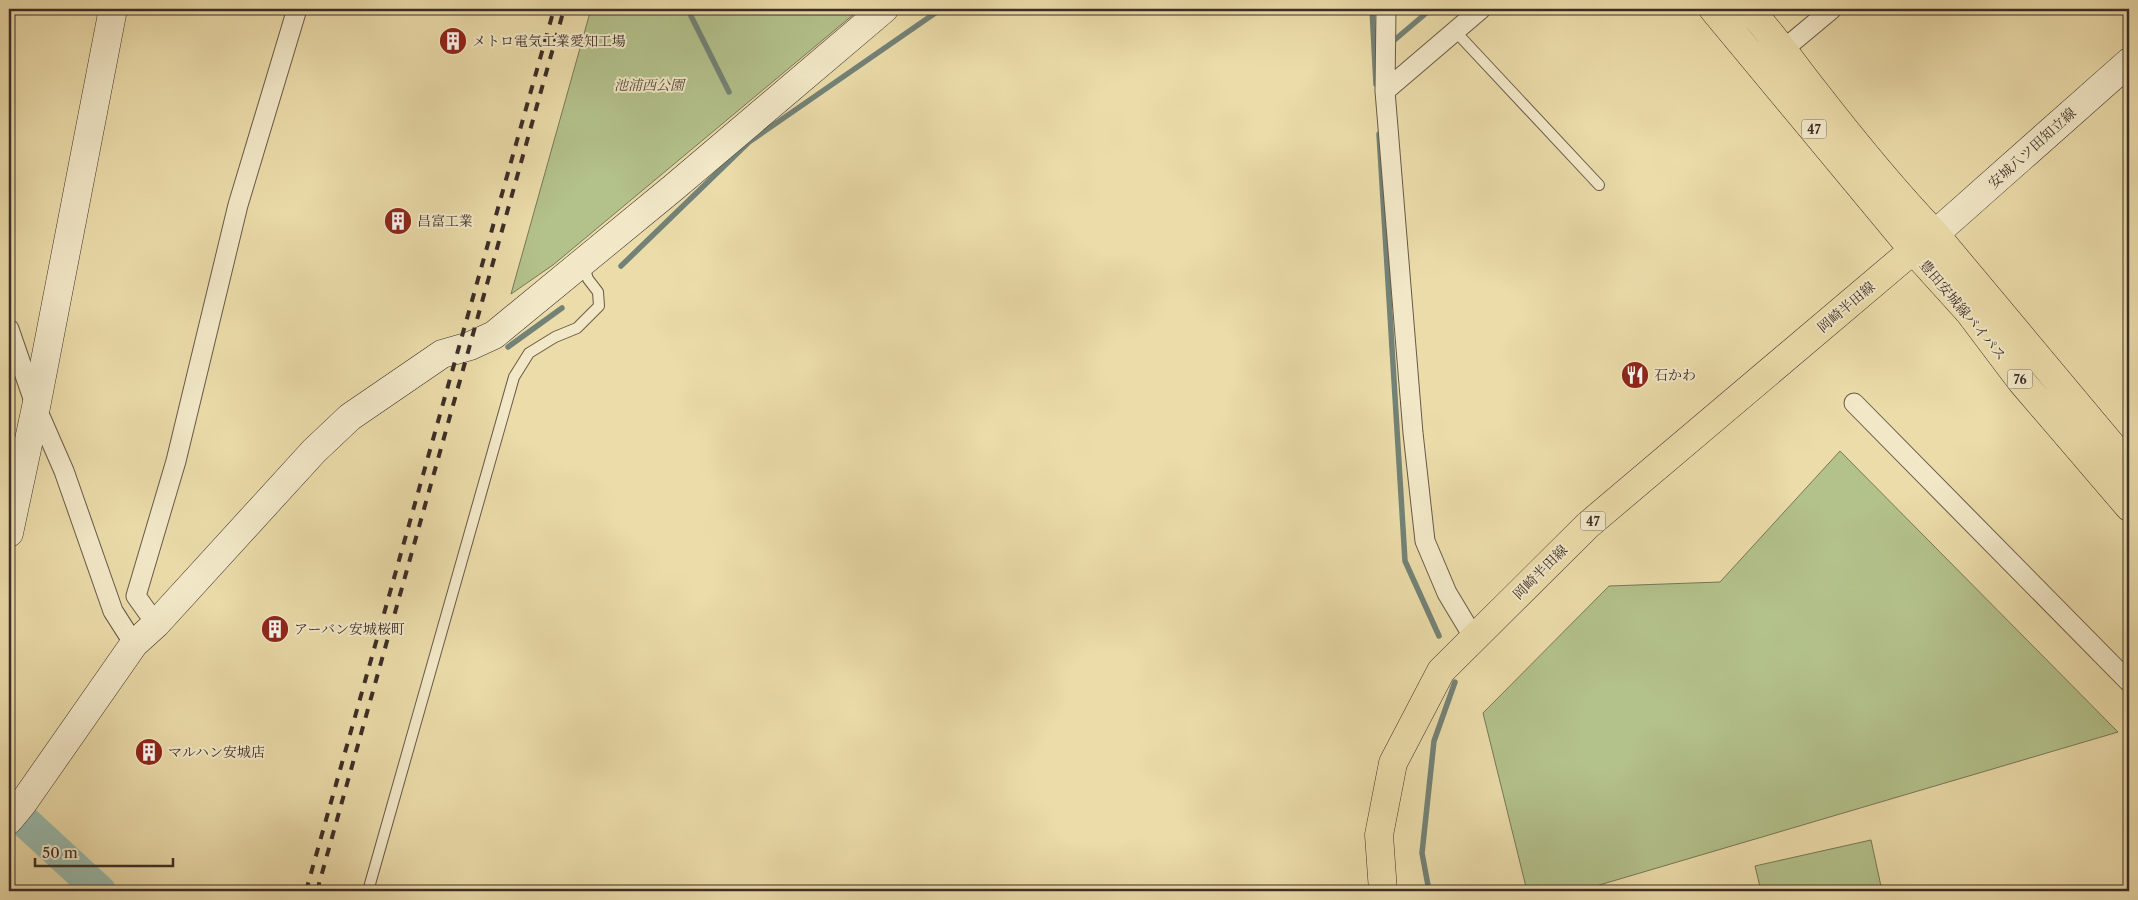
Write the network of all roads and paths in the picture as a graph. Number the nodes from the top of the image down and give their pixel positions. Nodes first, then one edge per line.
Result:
1 (113, 9) edge
2 (297, 9) edge
3 (884, 9) edge
4 (1386, 9) edge
5 (1481, 9) edge
6 (1713, 9) edge
7 (1749, 9) edge
8 (1832, 9) edge
9 (1455, 30) junction
10 (1784, 49) junction
11 (2129, 62) edge
12 (1385, 91) junction
13 (1599, 185) dead end
14 (1935, 234) junction
15 (1913, 250) junction
16 (582, 263) junction
17 (9, 328) edge
18 (1854, 404) dead end
19 (36, 407) junction
20 (2129, 466) edge
21 (2129, 507) edge
22 (9, 532) edge
23 (156, 624) junction
24 (1474, 638) junction
25 (134, 644) junction
26 (2129, 682) edge
27 (16, 812) edge
28 (368, 891) edge
29 (1383, 891) edge

1 - 19 street
2 - 23 street
3 - 16 street
4 - 12 street
5 - 9 street
6 - 15 main road, 47
7 - 10 main road, 47
8 - 10 street
9 - 12 street
9 - 13 lane
10 - 14 main road, 47
11 - 14 street, 安城八ツ田知立線
12 - 24 street
14 - 15 main road, 岡崎半田線 / 47
14 - 20 main road, 豊田安城線バイパス / 76
15 - 21 main road, 豊田安城線バイパス / 76
15 - 24 main road, 岡崎半田線 / 47
16 - 23 street
16 - 28 lane
17 - 19 street
18 - 26 street
19 - 22 street
19 - 25 street
23 - 25 street
24 - 29 main road, 岡崎半田線 / 47
25 - 27 street

